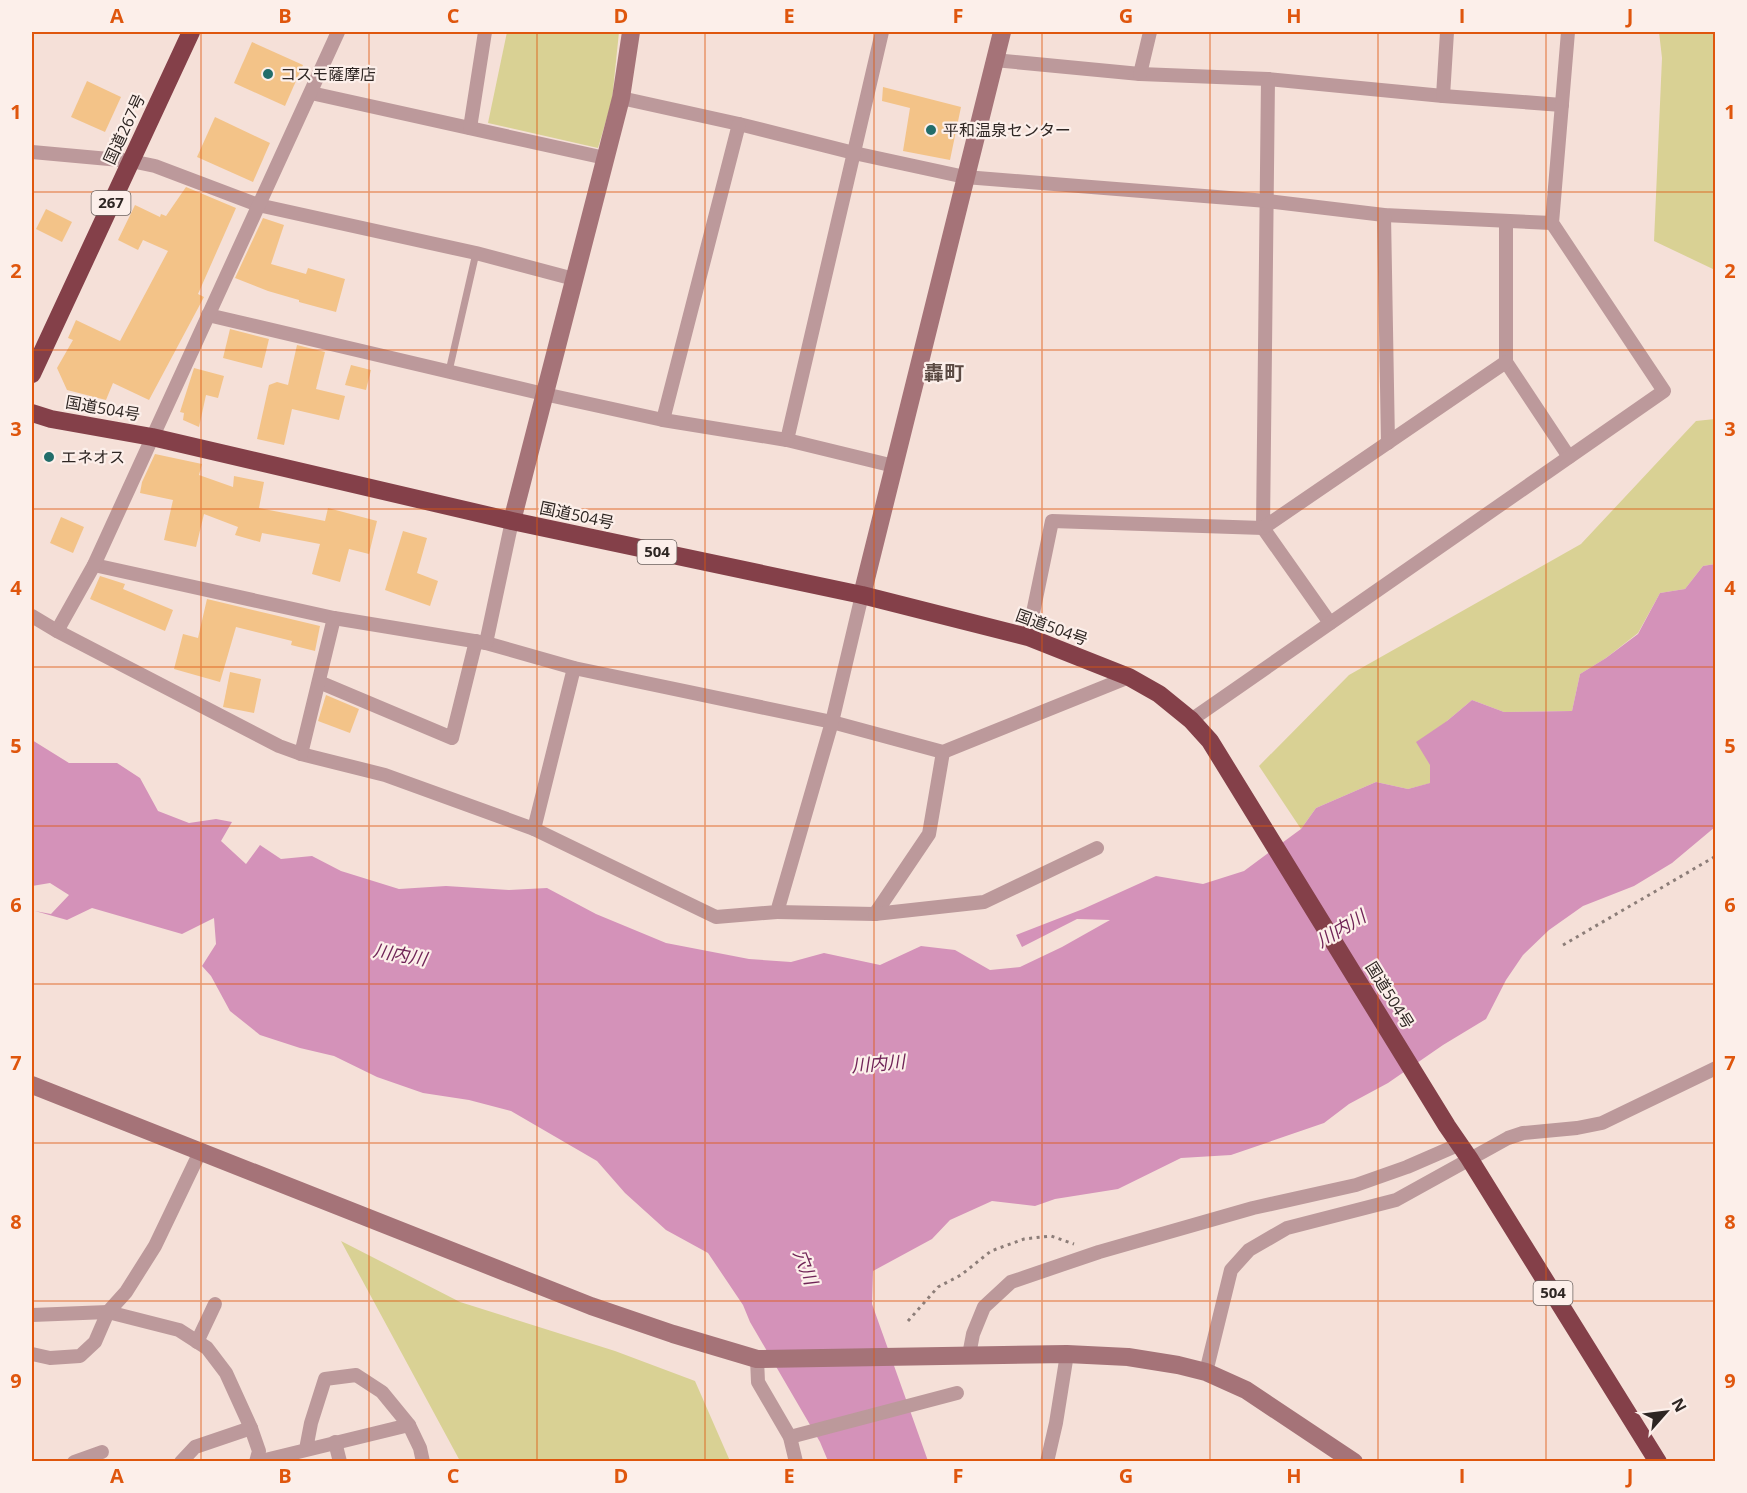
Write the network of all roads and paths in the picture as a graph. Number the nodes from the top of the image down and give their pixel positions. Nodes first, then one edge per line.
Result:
1 (191, 32) edge
2 (338, 32) edge
3 (485, 32) edge
4 (631, 32) edge
5 (882, 32) edge
6 (1002, 32) edge
7 (1150, 32) edge
8 (1447, 32) edge
9 (1568, 32) edge
10 (994, 60) junction
11 (1140, 74) junction
12 (1268, 79) junction
13 (311, 93) junction
14 (1443, 96) junction
15 (621, 98) junction
16 (1562, 105) junction
17 (739, 124) junction
18 (470, 128) junction
19 (32, 152) edge
20 (854, 153) junction
21 (605, 158) junction
22 (131, 161) junction
23 (965, 177) junction
24 (1267, 201) junction
25 (258, 205) junction
26 (1384, 215) junction
27 (1506, 223) junction
28 (1552, 223) junction
29 (476, 253) junction
30 (574, 279) junction
31 (208, 315) junction
32 (1506, 363) junction
33 (449, 370) junction
34 (32, 374) edge
35 (544, 394) junction
36 (32, 413) edge
37 (663, 420) junction
38 (152, 437) junction
39 (787, 440) junction
40 (1388, 443) junction
41 (1569, 457) junction
42 (894, 466) junction
43 (512, 521) junction
44 (1263, 528) junction
45 (94, 565) junction
46 (862, 595) junction
47 (32, 616) edge
48 (334, 618) junction
49 (1330, 623) junction
50 (57, 631) junction
51 (1028, 637) junction
52 (481, 642) junction
53 (574, 668) junction
54 (1129, 677) junction
55 (319, 682) junction
56 (1191, 720) junction
57 (832, 722) junction
58 (943, 752) junction
59 (301, 754) junction
60 (534, 829) junction
61 (1097, 848) dead end
62 (1716, 856) edge
63 (777, 912) junction
64 (874, 914) junction
65 (1563, 945) dead end
66 (1716, 1068) edge
67 (32, 1085) edge
68 (1464, 1151) junction
69 (200, 1152) junction
70 (1099, 1252) junction
71 (215, 1304) dead end
72 (108, 1312) junction
73 (32, 1315) edge
74 (908, 1321) dead end
75 (197, 1342) junction
76 (32, 1354) edge
77 (1067, 1354) junction
78 (969, 1355) junction
79 (757, 1359) junction
80 (1206, 1372) junction
81 (957, 1394) dead end
82 (409, 1425) junction
83 (251, 1428) junction
84 (796, 1435) junction
85 (335, 1442) junction
86 (306, 1449) junction
87 (102, 1452) dead end
88 (83, 1460) edge
89 (181, 1461) edge
90 (256, 1461) edge
91 (340, 1461) edge
92 (423, 1461) edge
93 (796, 1461) edge
94 (1047, 1461) edge
95 (1354, 1461) edge
96 (1658, 1461) edge

1 - 22 highway, 国道267号 / 267
2 - 13 street
3 - 18 street
4 - 15 street
5 - 20 street
6 - 10 street
7 - 11 street
8 - 14 street
9 - 16 street
10 - 11 street
10 - 23 street
11 - 12 street
12 - 14 street
12 - 24 street
13 - 18 street
13 - 25 street
14 - 16 street
15 - 17 street
15 - 21 street
16 - 28 street
17 - 20 street
17 - 37 street
18 - 21 street
19 - 22 street
20 - 23 street
20 - 39 street
21 - 30 street
22 - 25 street
22 - 34 highway, 国道267号 / 267
23 - 24 street
23 - 42 street
24 - 26 street
24 - 44 street
25 - 29 street
25 - 31 street
26 - 27 street
26 - 40 street
27 - 28 street
27 - 32 street
28 - 41 street
29 - 30 street
29 - 33 lane
30 - 35 street
31 - 33 street
31 - 38 street
32 - 40 street
32 - 41 street
33 - 35 street
35 - 37 street
35 - 43 street
36 - 38 highway, 国道504号 / 504
37 - 39 street
38 - 43 highway, 国道504号 / 504
38 - 45 street
39 - 42 street
40 - 44 street
41 - 49 street
42 - 46 street
43 - 46 highway, 国道504号 / 504
43 - 52 street
44 - 49 street
44 - 51 street
45 - 48 street
45 - 50 street
46 - 51 highway, 国道504号 / 504
46 - 57 street
47 - 50 street
48 - 52 street
48 - 55 street
49 - 56 street
50 - 59 street
51 - 54 highway, 国道504号 / 504
52 - 53 street
52 - 55 street
53 - 57 street
53 - 60 street
54 - 56 highway, 国道504号 / 504
54 - 58 street
55 - 59 street
56 - 68 highway, 国道504号 / 504
57 - 58 street
57 - 63 street
58 - 64 street
59 - 60 street
60 - 63 street
61 - 64 street
62 - 65 path
63 - 64 street
66 - 68 street
67 - 69 street
68 - 70 street
68 - 80 street
68 - 96 highway, 国道504号 / 504
69 - 72 street
69 - 79 street
70 - 74 path
70 - 78 street
71 - 75 street
72 - 73 street
72 - 75 street
72 - 76 street
75 - 83 street
77 - 78 street
77 - 80 street
77 - 94 street
78 - 79 street
79 - 84 street
80 - 95 street
81 - 84 street
82 - 85 street
82 - 86 street
82 - 92 street
83 - 89 street
83 - 90 street
84 - 93 street
85 - 86 street
85 - 91 street
86 - 90 street
87 - 88 street

